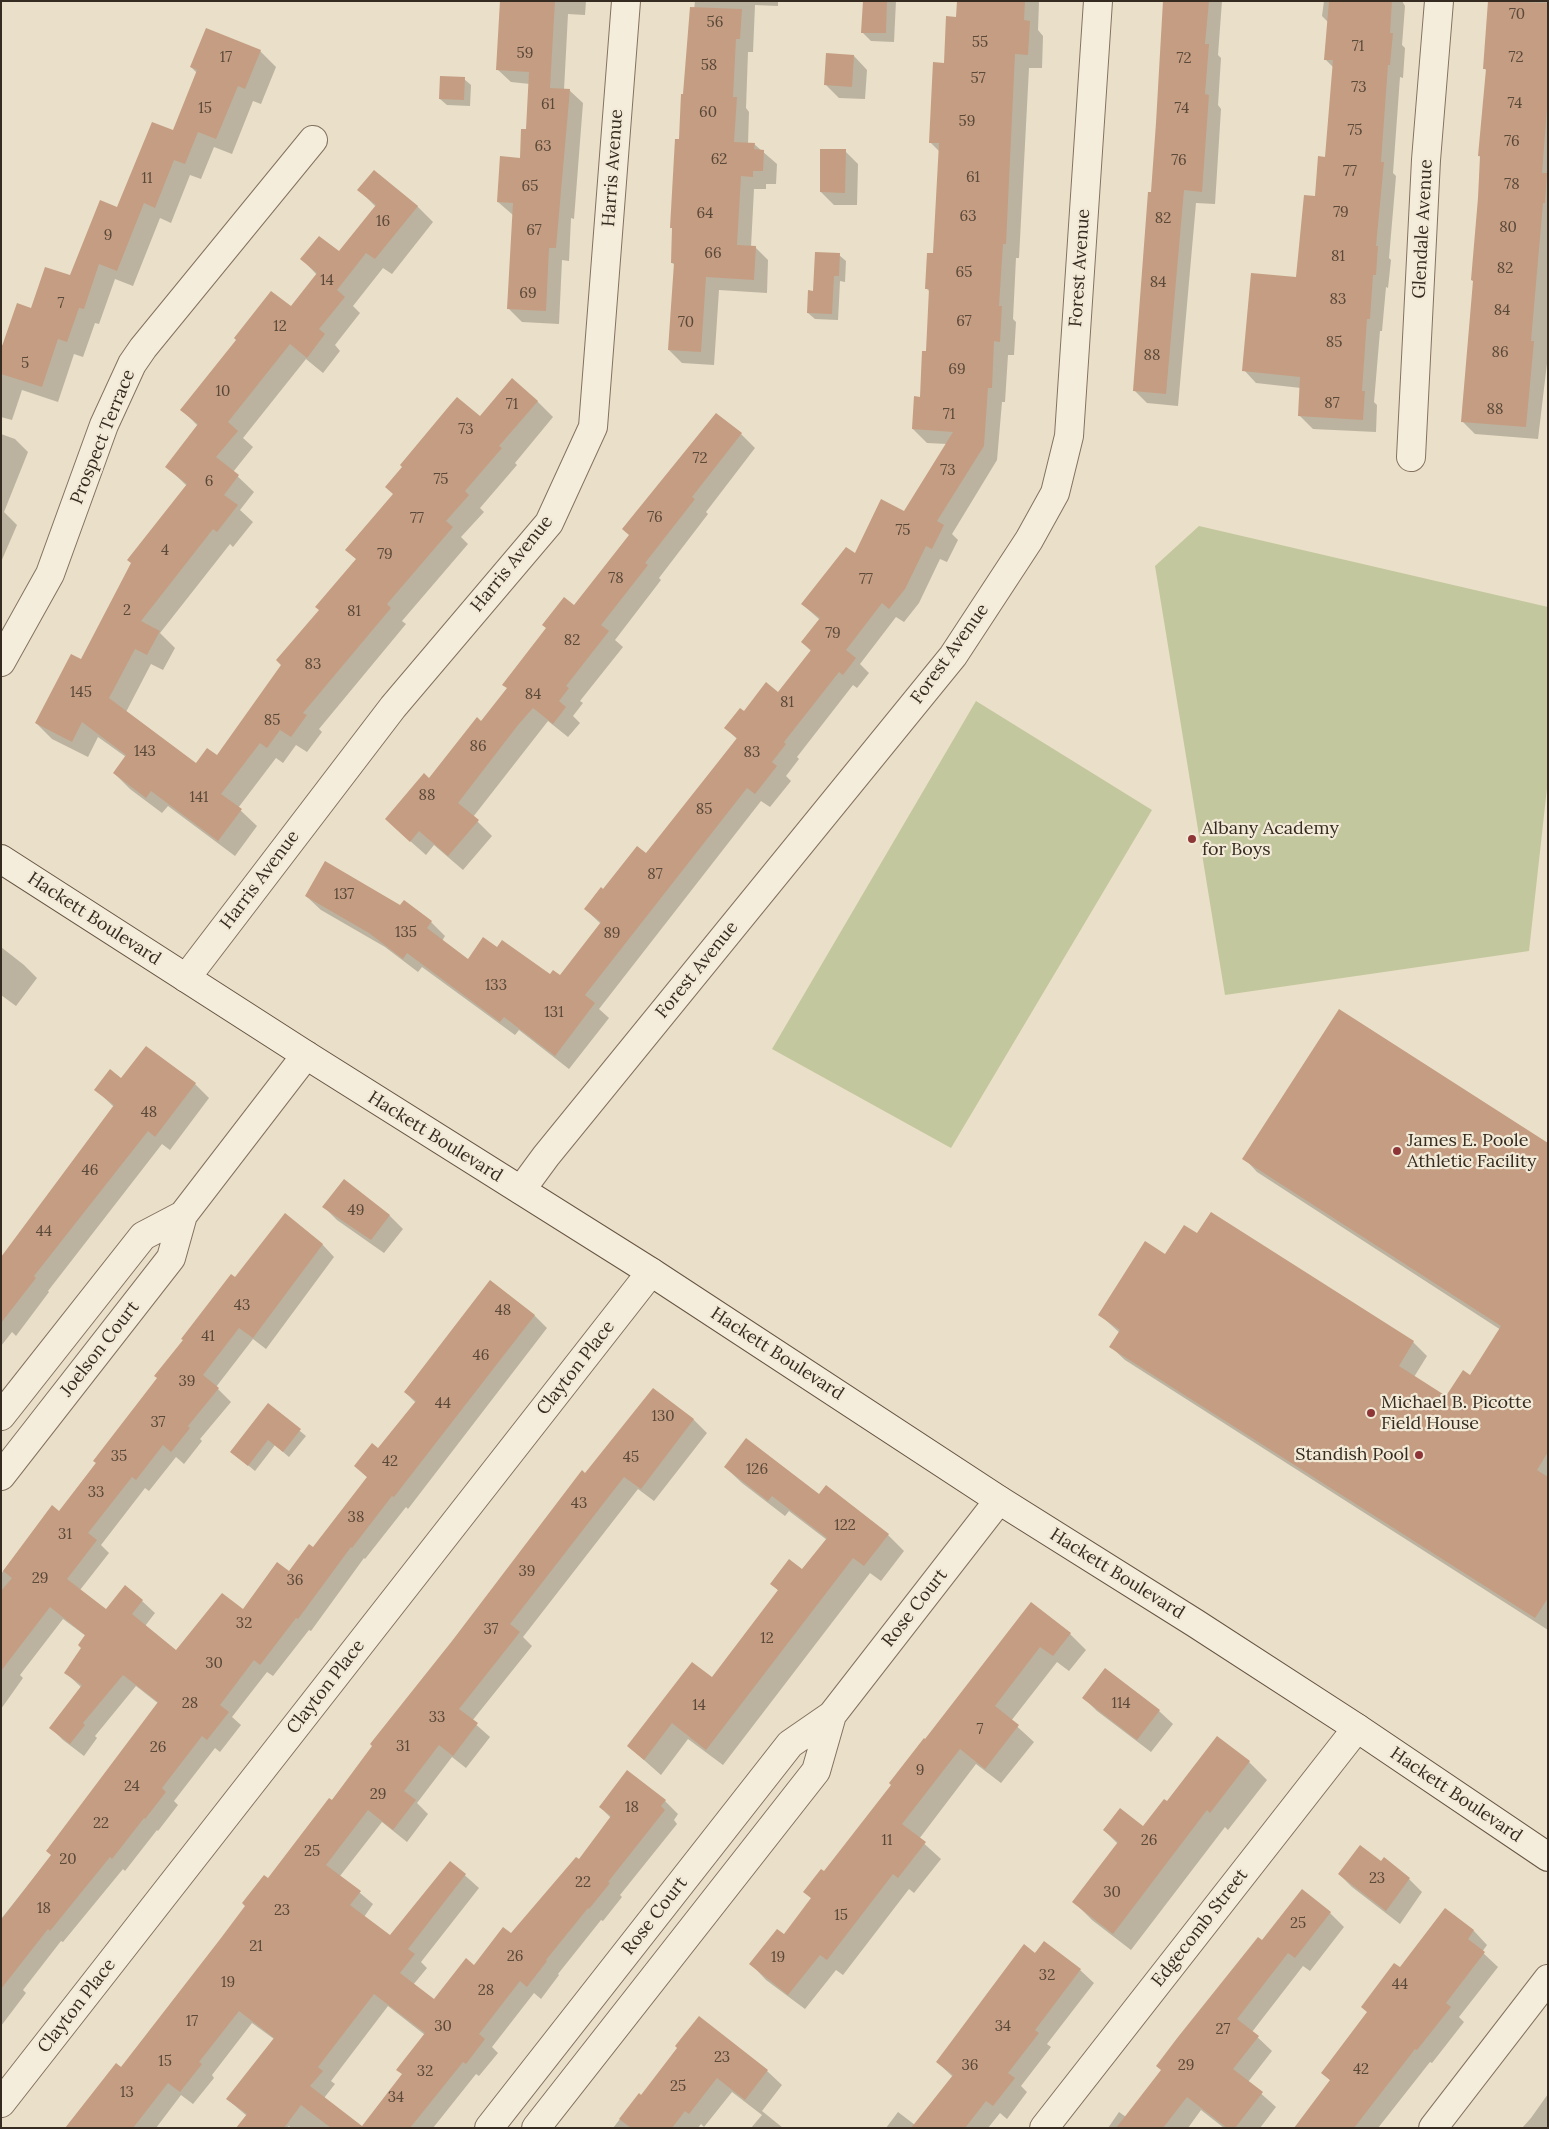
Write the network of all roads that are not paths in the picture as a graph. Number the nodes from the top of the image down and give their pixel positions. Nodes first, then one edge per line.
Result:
1 (626, 1) edge
2 (1098, 1) edge
3 (1438, 1) edge
4 (313, 140) dead end
5 (1411, 457) dead end
6 (1, 662) edge
7 (1, 859) edge
8 (186, 978) junction
9 (306, 1055) junction
10 (521, 1190) junction
11 (183, 1215) junction
12 (651, 1272) junction
13 (1, 1416) edge
14 (11, 1445) edge
15 (1, 1476) edge
16 (999, 1500) junction
17 (832, 1715) junction
18 (1357, 1728) junction
19 (1548, 1857) edge
20 (1548, 1979) edge
21 (1, 2103) edge
22 (489, 2128) edge
23 (536, 2128) edge
24 (1044, 2128) edge
25 (1433, 2128) edge

1 - 8 street, Harris Avenue
2 - 10 street, Forest Avenue
3 - 5 street, Glendale Avenue
4 - 6 street, Prospect Terrace
7 - 8 street, Hackett Boulevard
8 - 9 street, Hackett Boulevard
9 - 10 street, Hackett Boulevard
9 - 11 street, Joelson Court
10 - 12 street, Hackett Boulevard
11 - 13 street, Joelson Court
11 - 14 street, Joelson Court
12 - 16 street, Hackett Boulevard
12 - 21 street, Clayton Place
14 - 15 street, Joelson Court
16 - 17 street, Rose Court
16 - 18 street, Hackett Boulevard
17 - 22 street, Rose Court
17 - 23 street, Rose Court
18 - 19 street, Hackett Boulevard
18 - 24 street, Edgecomb Street
20 - 25 street

